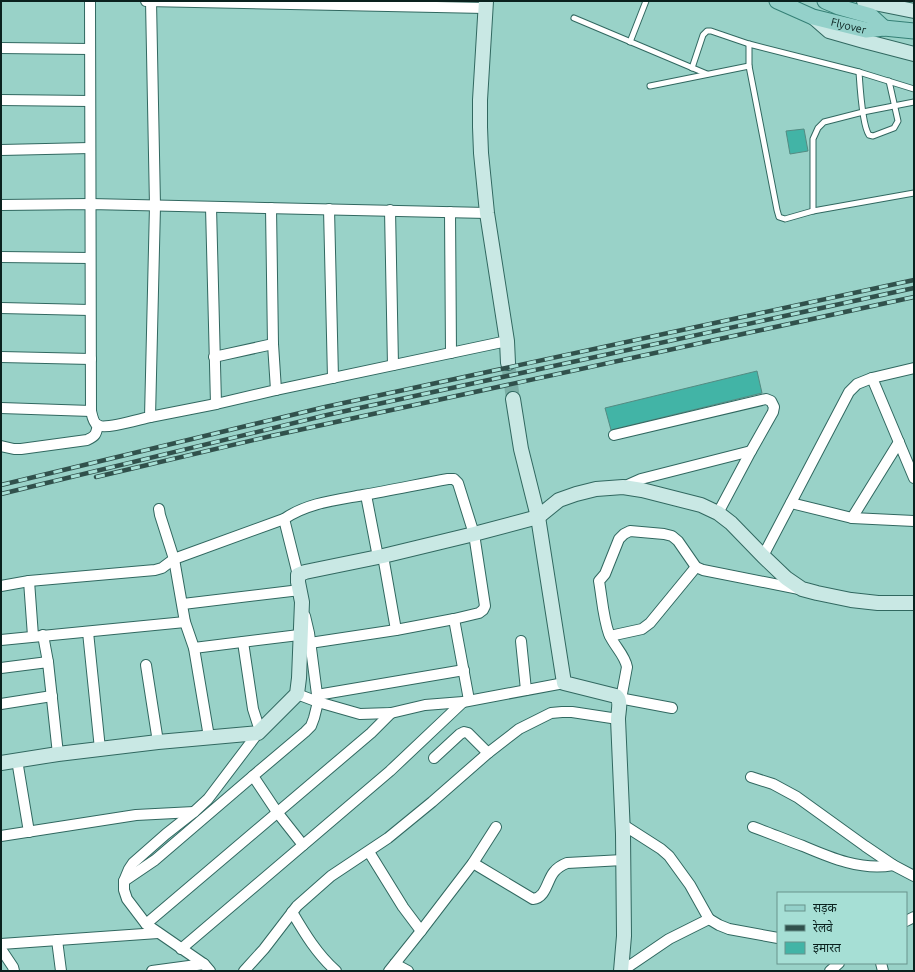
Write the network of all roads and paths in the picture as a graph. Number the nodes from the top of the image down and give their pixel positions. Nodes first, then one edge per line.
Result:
1 (90, 1) edge
2 (145, 1) edge
3 (151, 1) edge
4 (646, 1) edge
5 (777, 1) edge
6 (825, 1) edge
7 (864, 1) edge
8 (486, 4) edge
9 (914, 11) edge
10 (813, 17) junction
11 (574, 18) dead end
12 (884, 28) junction
13 (914, 31) edge
14 (630, 42) junction
15 (749, 44) junction
16 (1, 48) edge
17 (90, 49) junction
18 (914, 54) edge
19 (749, 66) junction
20 (692, 68) junction
21 (859, 72) junction
22 (707, 74) junction
23 (889, 81) junction
24 (650, 86) dead end
25 (914, 88) edge
26 (1, 100) edge
27 (90, 101) junction
28 (914, 102) edge
29 (895, 106) junction
30 (863, 112) junction
31 (90, 148) junction
32 (1, 150) edge
33 (914, 193) edge
34 (90, 204) junction
35 (1, 205) edge
36 (154, 206) junction
37 (211, 207) junction
38 (271, 208) junction
39 (329, 209) junction
40 (390, 210) junction
41 (813, 211) junction
42 (450, 212) junction
43 (488, 213) junction
44 (1, 258) edge
45 (90, 258) junction
46 (1, 308) edge
47 (90, 310) junction
48 (507, 340) junction
49 (273, 344) junction
50 (451, 353) junction
51 (1, 357) edge
52 (214, 357) junction
53 (91, 359) junction
54 (508, 363) tunnel mouth
55 (394, 365) junction
56 (914, 368) edge
57 (333, 378) junction
58 (872, 378) junction
59 (276, 390) junction
60 (513, 399) tunnel mouth
61 (216, 404) junction
62 (1, 408) edge
63 (91, 410) junction
64 (150, 417) junction
65 (98, 425) junction
66 (614, 435) dead end
67 (899, 442) junction
68 (1, 446) edge
69 (751, 451) junction
70 (914, 478) edge
71 (623, 487) junction
72 (366, 495) junction
73 (791, 503) junction
74 (159, 509) dead end
75 (718, 513) junction
76 (538, 518) junction
77 (852, 518) junction
78 (284, 519) junction
79 (914, 522) edge
80 (474, 534) junction
81 (381, 556) junction
82 (763, 556) junction
83 (174, 559) junction
84 (696, 567) junction
85 (298, 575) junction
86 (29, 581) junction
87 (1, 586) edge
88 (802, 589) junction
89 (301, 596) junction
90 (914, 603) edge
91 (183, 604) junction
92 (454, 619) junction
93 (185, 622) junction
94 (396, 630) junction
95 (88, 632) junction
96 (38, 636) junction
97 (610, 636) junction
98 (307, 637) junction
99 (1, 640) edge
100 (522, 641) dead end
101 (243, 642) junction
102 (194, 648) junction
103 (48, 662) junction
104 (146, 665) dead end
105 (1, 668) edge
106 (464, 670) junction
107 (564, 683) junction
108 (526, 690) junction
109 (297, 694) junction
110 (52, 696) junction
111 (317, 698) junction
112 (620, 699) junction
113 (466, 701) junction
114 (1, 704) edge
115 (672, 708) dead end
116 (391, 713) junction
117 (618, 719) junction
118 (259, 732) junction
119 (209, 737) junction
120 (158, 742) junction
121 (100, 749) junction
122 (488, 753) junction
123 (58, 754) junction
124 (434, 758) dead end
125 (17, 760) junction
126 (1, 763) edge
127 (253, 776) junction
128 (751, 777) dead end
129 (194, 812) junction
130 (277, 812) junction
131 (622, 824) junction
132 (496, 827) dead end
133 (753, 827) dead end
134 (28, 832) junction
135 (1, 836) edge
136 (303, 845) junction
137 (369, 852) junction
138 (623, 860) junction
139 (474, 863) junction
140 (893, 865) junction
141 (914, 876) edge
142 (124, 881) junction
143 (292, 912) junction
144 (709, 919) junction
145 (146, 924) junction
146 (421, 931) junction
147 (158, 933) junction
148 (777, 938) edge
149 (57, 940) junction
150 (1, 944) edge
151 (1, 949) edge
152 (181, 949) junction
153 (838, 964) edge
154 (207, 967) edge
155 (392, 967) edge
156 (14, 971) edge
157 (61, 971) edge
158 (152, 971) edge
159 (244, 971) edge
160 (336, 971) edge
161 (408, 971) edge
162 (622, 971) edge
163 (830, 971) edge

1 - 17 street
2 - 3 street
3 - 8 street
3 - 36 street
4 - 14 lane
5 - 10 main road, Flyover
6 - 12 main road, Flyover
7 - 9 street
8 - 43 street
10 - 12 main road, Flyover
10 - 18 street
11 - 14 lane
12 - 13 main road, Flyover
14 - 20 lane
15 - 19 lane
15 - 20 lane
15 - 21 lane
16 - 17 street
17 - 27 street
19 - 22 lane
19 - 41 lane
20 - 22 lane
21 - 23 lane
21 - 30 lane
22 - 24 lane
23 - 25 lane
23 - 29 lane
26 - 27 street
27 - 31 street
28 - 29 lane
29 - 30 lane
29 - 30 lane
30 - 41 lane
31 - 32 street
31 - 34 street
33 - 41 lane
34 - 35 street
34 - 36 street
34 - 45 street
36 - 37 street
36 - 64 street
37 - 38 street
37 - 52 street
38 - 39 street
38 - 49 street
39 - 40 street
39 - 57 street
40 - 42 street
40 - 55 street
42 - 43 street
42 - 50 street
43 - 48 street
44 - 45 street
45 - 47 street
46 - 47 street
47 - 53 street
48 - 50 street
48 - 54 street
49 - 52 street
49 - 59 street
50 - 55 street
51 - 53 street
52 - 61 street
53 - 63 street
55 - 57 street
56 - 58 street
57 - 59 street
58 - 67 street
58 - 73 street
59 - 61 street
60 - 76 street
61 - 64 street
62 - 63 street
63 - 65 street
64 - 65 street
65 - 68 street
66 - 69 street
67 - 70 street
67 - 77 street
69 - 71 street
69 - 75 street
71 - 75 street
71 - 76 street
72 - 78 street
72 - 80 street
72 - 81 street
73 - 77 street
73 - 82 street
74 - 83 street
75 - 82 street
76 - 80 street
76 - 107 street
77 - 79 street
78 - 83 street
78 - 85 street
80 - 81 street
80 - 92 street
81 - 85 street
81 - 94 street
82 - 88 street
83 - 86 street
83 - 91 street
84 - 88 street
84 - 97 street
84 - 97 street
85 - 89 street
86 - 87 street
86 - 96 street
88 - 90 street
89 - 91 street
89 - 98 street
91 - 93 street
92 - 94 street
92 - 106 street
93 - 95 street
93 - 102 street
94 - 98 street
95 - 96 street
95 - 121 street
96 - 99 street
96 - 103 street
97 - 112 street
98 - 101 street
98 - 109 street
98 - 111 street
100 - 108 street
101 - 102 street
101 - 118 street
102 - 119 street
103 - 105 street
103 - 110 street
104 - 120 street
106 - 111 street
106 - 113 street
107 - 108 street
107 - 112 street
108 - 113 street
109 - 111 street
109 - 118 street
110 - 114 street
110 - 123 street
111 - 116 street
111 - 127 street
112 - 115 street
112 - 117 street
113 - 116 street
113 - 136 street
116 - 130 street
117 - 122 street
117 - 131 street
118 - 119 street
118 - 129 street
119 - 120 street
120 - 121 street
121 - 123 street
122 - 124 street
122 - 137 street
123 - 125 street
125 - 126 street
125 - 134 street
127 - 130 street
127 - 142 street
128 - 140 street
129 - 134 street
129 - 142 street
130 - 136 street
130 - 145 street
131 - 138 street
131 - 144 street
132 - 139 street
133 - 140 street
134 - 135 street
136 - 152 street
137 - 143 street
137 - 146 street
138 - 139 street
138 - 162 street
139 - 146 street
140 - 141 street
142 - 145 street
143 - 159 street
143 - 160 street
144 - 148 street
144 - 162 street
145 - 147 street
146 - 155 street
147 - 149 street
147 - 152 street
149 - 150 street
149 - 157 street
151 - 156 street
152 - 154 street
153 - 163 street
154 - 158 street
155 - 161 street

